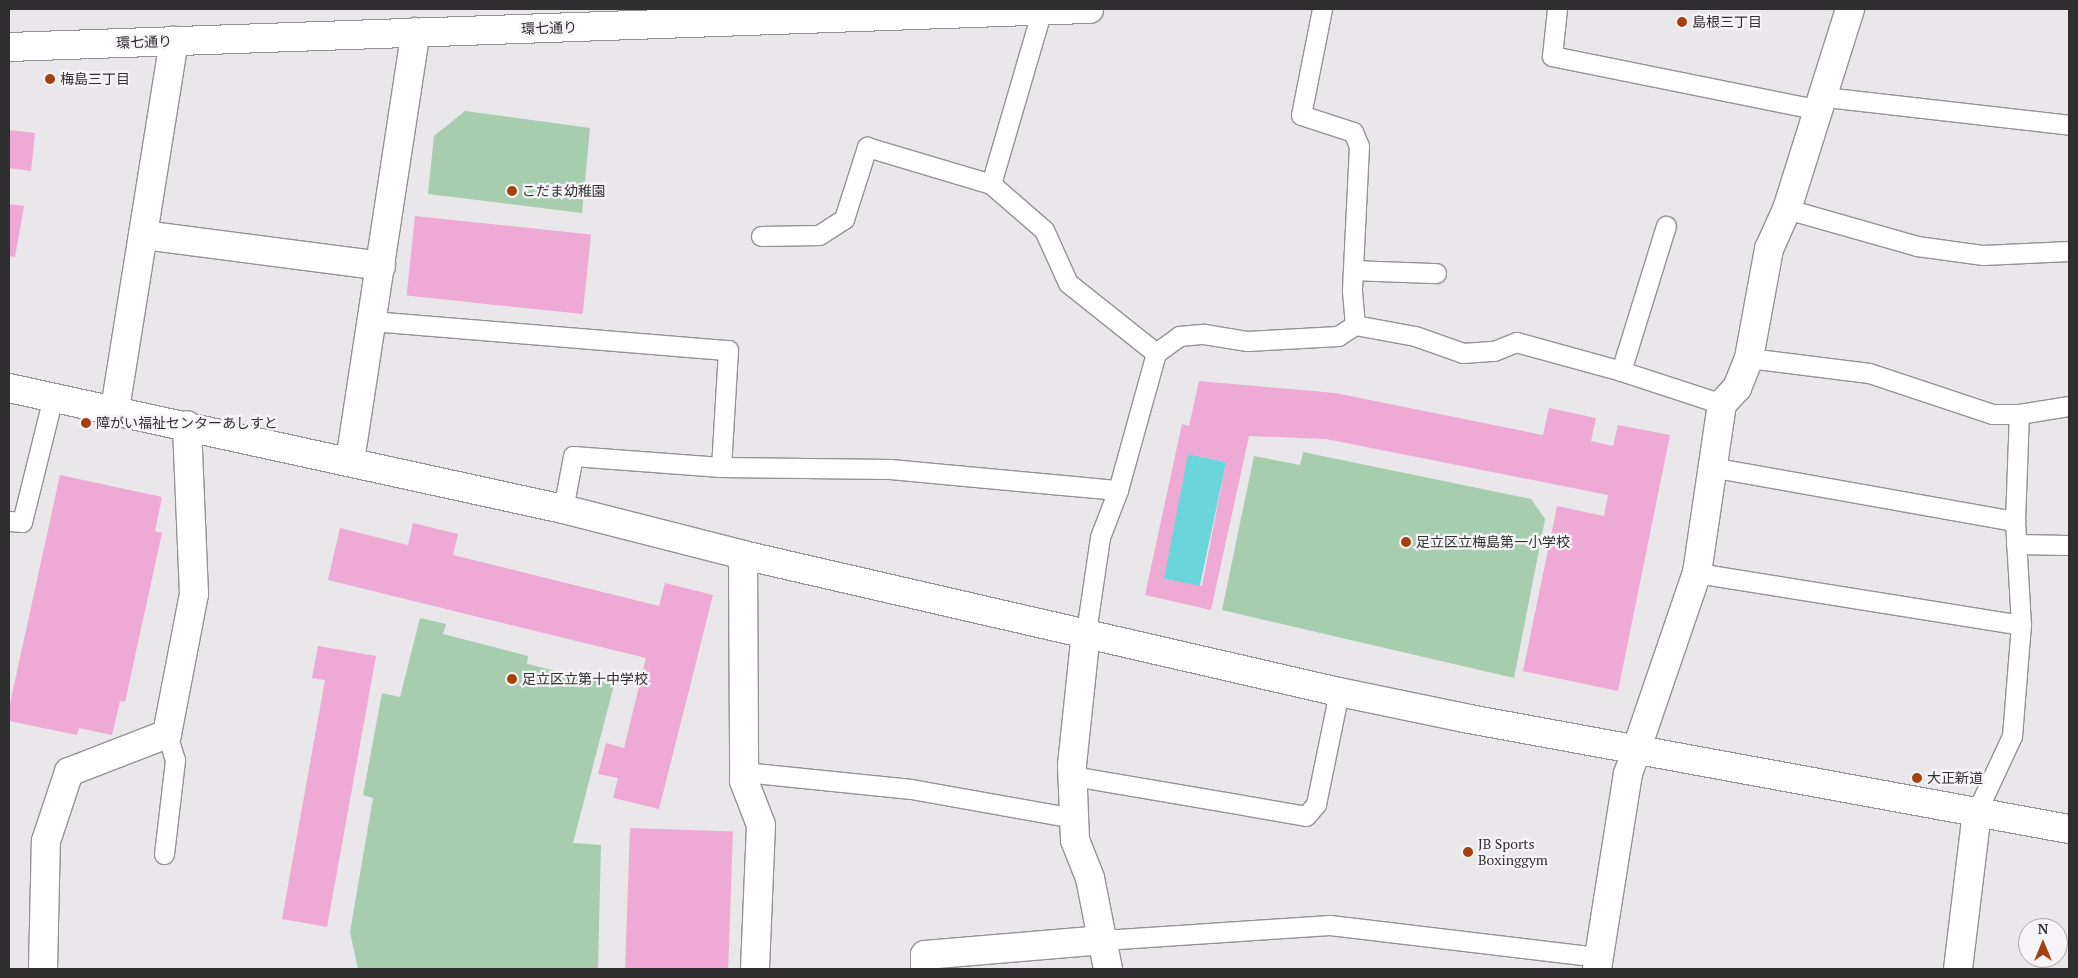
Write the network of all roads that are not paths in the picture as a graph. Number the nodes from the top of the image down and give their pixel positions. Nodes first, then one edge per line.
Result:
1 (1089, 9) edge
2 (1322, 9) edge
3 (1557, 9) edge
4 (1850, 9) edge
5 (1042, 10) junction
6 (820, 14) edge
7 (739, 16) edge
8 (416, 32) junction
9 (174, 41) junction
10 (9, 47) edge
11 (1822, 104) junction
12 (2069, 125) edge
13 (991, 184) junction
14 (1787, 209) junction
15 (1666, 226) dead end
16 (143, 235) junction
17 (761, 236) dead end
18 (2069, 251) edge
19 (381, 266) junction
20 (1353, 270) junction
21 (1436, 273) dead end
22 (372, 321) junction
23 (1355, 325) junction
24 (1156, 352) junction
25 (1749, 358) junction
26 (1621, 371) junction
27 (9, 388) edge
28 (53, 397) junction
29 (1722, 404) junction
30 (2069, 406) edge
31 (114, 409) junction
32 (2019, 414) junction
33 (187, 425) junction
34 (350, 461) junction
35 (721, 467) junction
36 (1711, 467) junction
37 (1118, 490) junction
38 (563, 509) junction
39 (9, 521) edge
40 (2015, 521) junction
41 (2016, 544) junction
42 (2069, 545) edge
43 (743, 555) junction
44 (1697, 573) junction
45 (2021, 626) junction
46 (1086, 632) junction
47 (1339, 692) junction
48 (167, 734) junction
49 (1638, 750) junction
50 (744, 772) junction
51 (1073, 776) junction
52 (1977, 811) junction
53 (1074, 818) junction
54 (2069, 829) edge
55 (164, 854) dead end
56 (1103, 940) junction
57 (1598, 963) edge
58 (43, 969) edge
59 (755, 969) edge
60 (925, 969) edge
61 (1108, 969) edge
62 (1958, 969) edge

1 - 5 street, 環七通り
2 - 20 lane
3 - 11 lane
4 - 11 street
5 - 6 street, 環七通り
5 - 13 lane
6 - 7 street, 環七通り
7 - 8 street, 環七通り
8 - 9 street, 環七通り
8 - 19 street
9 - 10 street, 環七通り
9 - 16 street
11 - 12 lane
11 - 14 street
13 - 17 lane
13 - 24 lane
14 - 18 lane
14 - 25 street
15 - 26 lane
16 - 19 street
16 - 31 street
19 - 22 street
20 - 21 lane
20 - 23 lane
22 - 34 street
22 - 35 lane
23 - 24 lane
23 - 26 lane
24 - 37 lane
25 - 29 street
25 - 32 lane
26 - 29 lane
27 - 28 street
28 - 31 street
28 - 39 lane
29 - 36 street
30 - 32 lane
31 - 33 street
32 - 40 lane
33 - 34 street
33 - 48 street
34 - 38 street
35 - 37 lane
35 - 38 lane
36 - 40 lane
36 - 44 street
37 - 46 lane
38 - 43 street
40 - 41 lane
41 - 42 lane
41 - 45 lane
43 - 46 street
43 - 50 street
44 - 45 lane
44 - 49 street
45 - 52 lane
46 - 47 street
46 - 51 street
47 - 49 street
47 - 51 lane
48 - 55 lane
48 - 58 street
49 - 52 street
49 - 57 street
50 - 53 lane
50 - 59 street
51 - 53 street
52 - 54 street
52 - 62 street
53 - 56 street
56 - 57 lane
56 - 60 street
56 - 61 street

